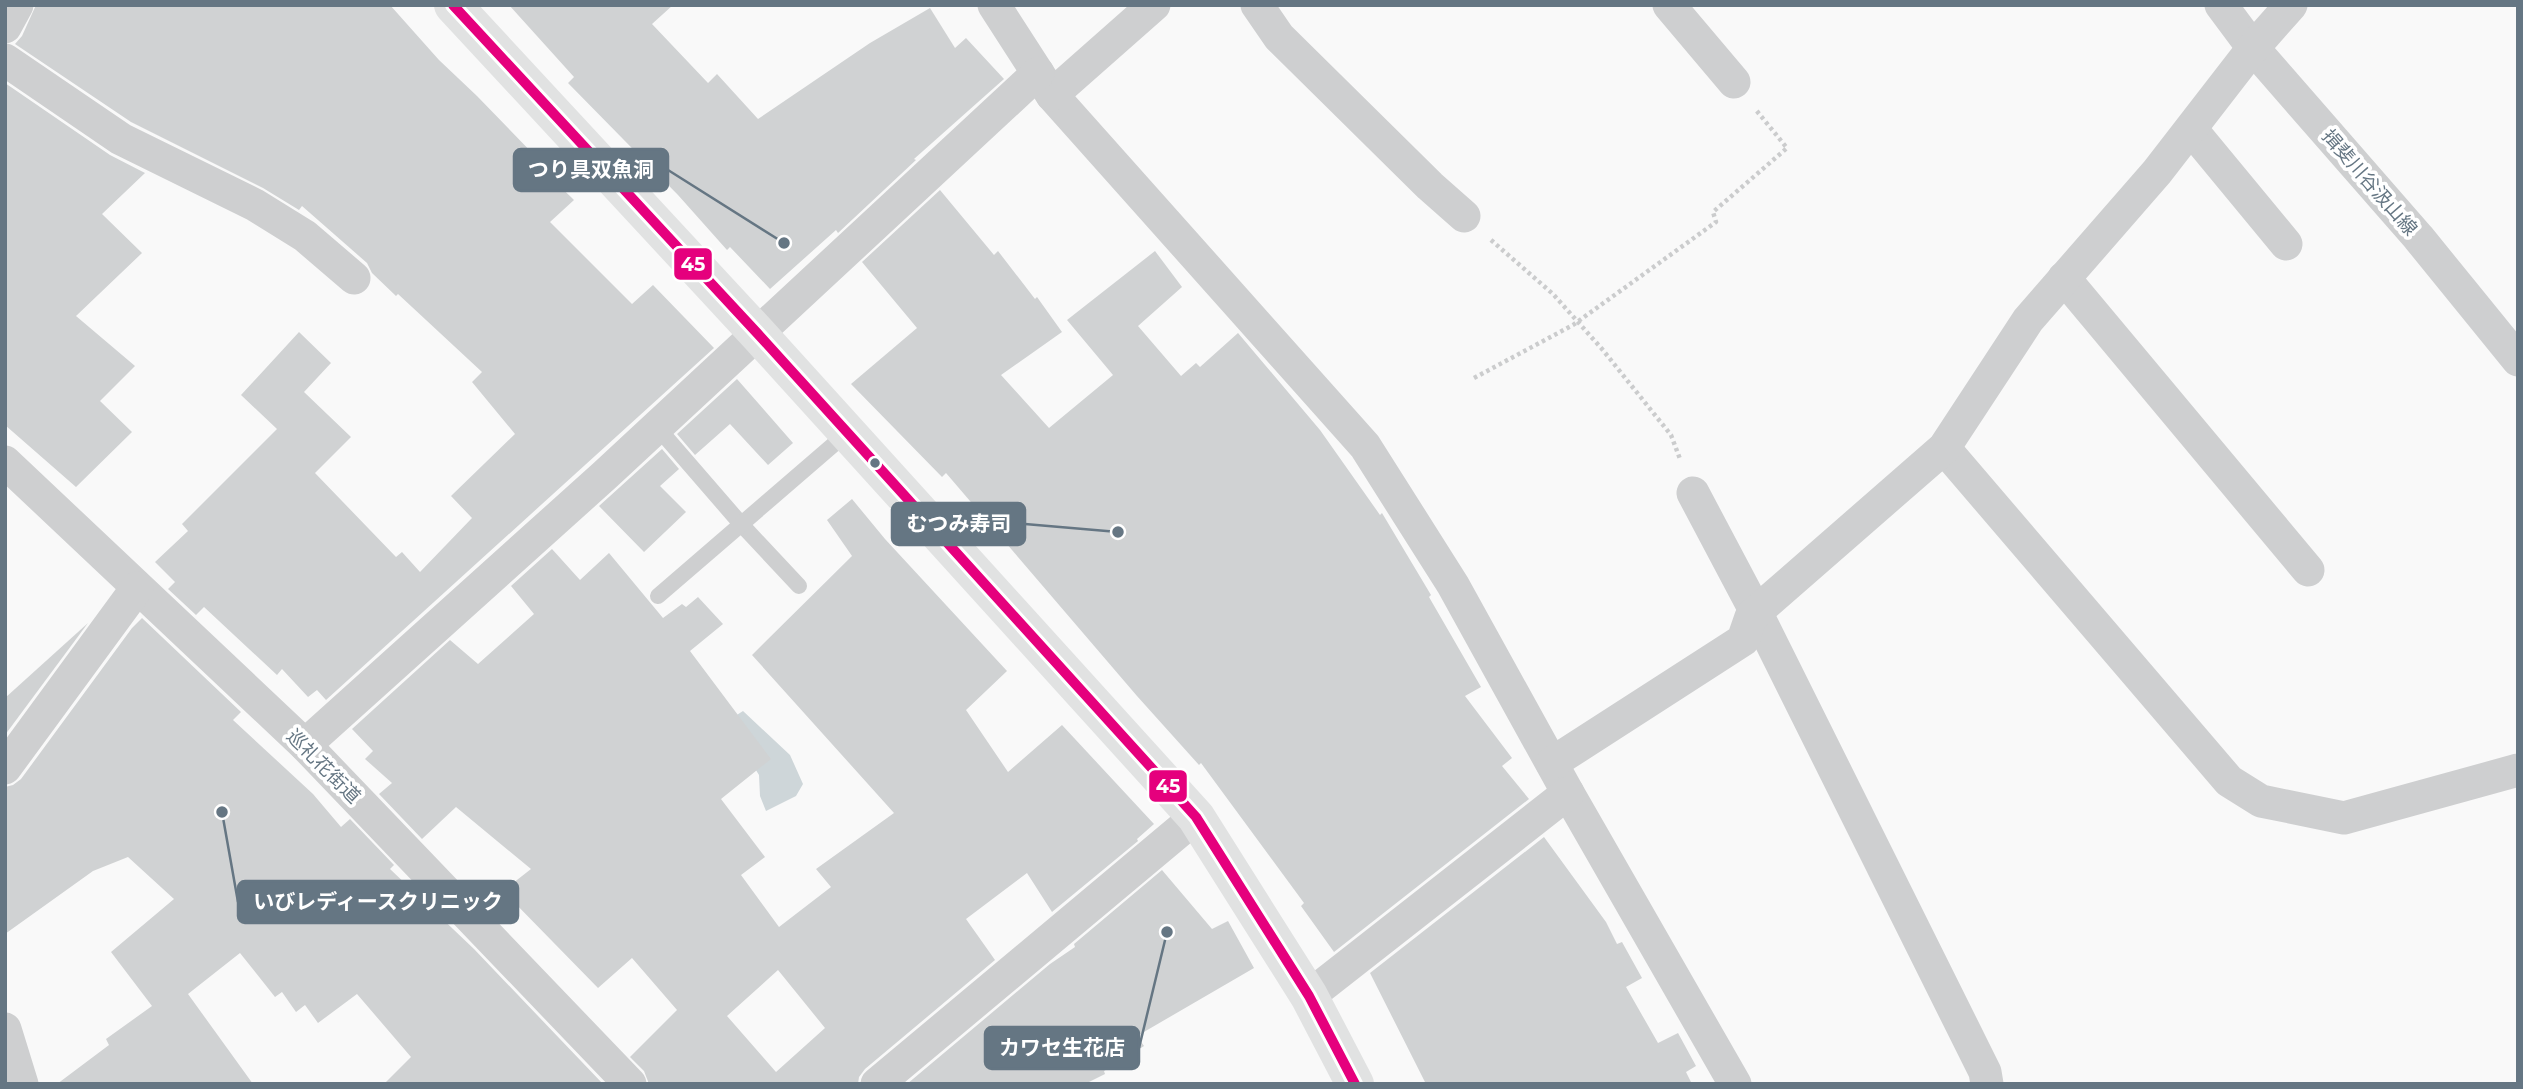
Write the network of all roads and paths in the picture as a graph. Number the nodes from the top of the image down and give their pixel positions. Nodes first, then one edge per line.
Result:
1 (17, 5) edge
2 (453, 5) edge
3 (994, 5) edge
4 (1154, 5) edge
5 (1257, 5) edge
6 (1669, 5) edge
7 (2221, 5) edge
8 (2291, 5) edge
9 (5, 27) edge
10 (2253, 48) junction
11 (5, 60) edge
12 (1734, 82) joint
13 (1045, 84) junction
14 (2191, 129) junction
15 (1464, 216) joint
16 (2286, 244) dead end
17 (354, 278) dead end
18 (2064, 278) junction
19 (1577, 321) junction
20 (758, 334) junction
21 (2518, 360) edge
22 (1474, 378) dead end
23 (657, 427) junction
24 (847, 433) junction
25 (1944, 448) junction
26 (5, 462) edge
27 (1693, 493) joint
28 (741, 524) junction
29 (2308, 570) dead end
30 (799, 586) dead end
31 (137, 588) junction
32 (658, 596) dead end
33 (1756, 611) junction
34 (305, 746) junction
35 (1552, 763) junction
36 (5, 768) edge
37 (2518, 770) edge
38 (1568, 793) junction
39 (1196, 817) junction
40 (1309, 996) junction
41 (5, 1029) edge
42 (22, 1084) edge
43 (630, 1084) edge
44 (877, 1084) edge
45 (1355, 1084) edge
46 (1735, 1084) edge
47 (1987, 1084) edge

1 - 9 street
2 - 20 highway
3 - 13 street
4 - 13 street
5 - 15 street
6 - 12 street
7 - 10 street, 揖斐川谷汲山線
8 - 10 street
10 - 14 street
10 - 21 street, 揖斐川谷汲山線
11 - 17 street
12 - 19 path
13 - 20 street
13 - 35 street
14 - 16 street
14 - 18 street
15 - 19 path
18 - 25 street
18 - 29 street
19 - 22 path
19 - 27 path
20 - 23 street
20 - 24 highway
23 - 28 lane
23 - 34 street
24 - 28 lane
24 - 39 highway
25 - 33 street
25 - 37 street
26 - 31 street, 巡礼花街道
27 - 33 street
28 - 30 lane
28 - 32 lane
31 - 34 street, 巡礼花街道
31 - 36 street
33 - 35 street
33 - 47 street
34 - 43 street, 巡礼花街道
35 - 38 street
38 - 40 street
38 - 46 street
39 - 40 highway
39 - 44 street
40 - 45 highway
41 - 42 street

